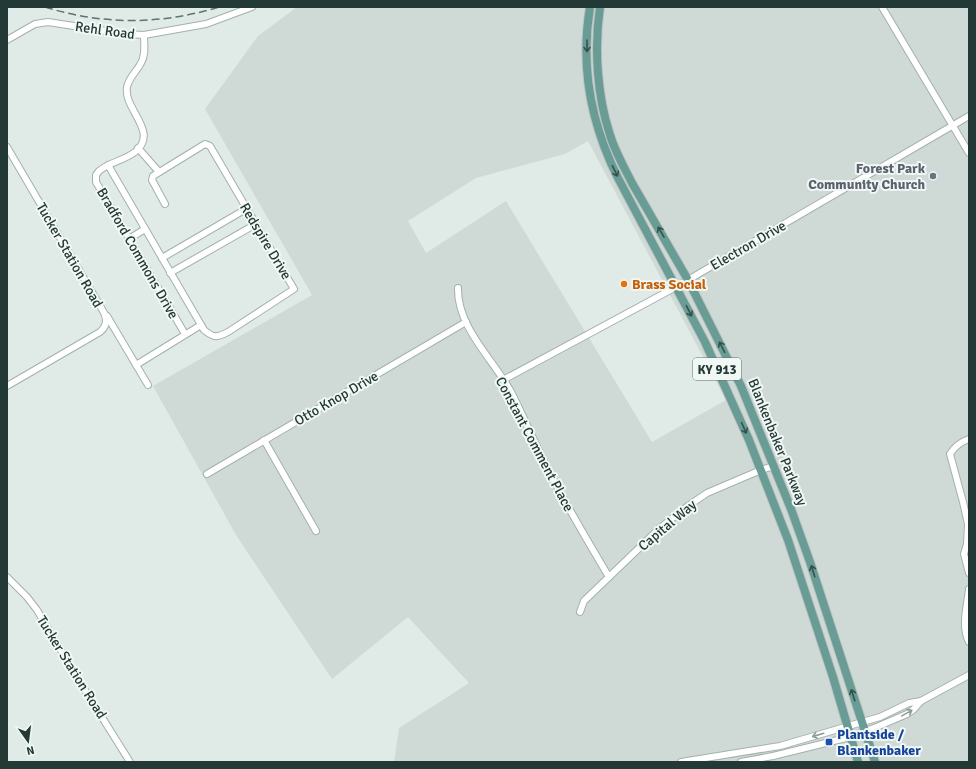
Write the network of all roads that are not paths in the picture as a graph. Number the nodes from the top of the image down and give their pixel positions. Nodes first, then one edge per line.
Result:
1 (252, 7) edge
2 (590, 7) edge
3 (600, 7) edge
4 (882, 7) edge
5 (144, 35) junction
6 (7, 40) edge
7 (969, 116) edge
8 (953, 126) junction
9 (7, 147) edge
10 (138, 148) junction
11 (969, 153) edge
12 (108, 165) junction
13 (159, 172) junction
14 (165, 204) dead end
15 (246, 209) junction
16 (256, 224) junction
17 (145, 229) junction
18 (129, 239) junction
19 (162, 258) junction
20 (170, 273) junction
21 (688, 280) junction
22 (676, 287) junction
23 (458, 288) dead end
24 (105, 314) junction
25 (466, 322) junction
26 (201, 325) junction
27 (185, 334) junction
28 (136, 364) junction
29 (503, 380) junction
30 (148, 385) dead end
31 (7, 386) edge
32 (969, 439) edge
33 (264, 440) junction
34 (774, 466) junction
35 (761, 470) junction
36 (207, 474) dead end
37 (316, 531) dead end
38 (968, 544) edge
39 (969, 573) edge
40 (7, 577) edge
41 (609, 577) junction
42 (969, 589) edge
43 (580, 612) dead end
44 (968, 620) edge
45 (969, 642) edge
46 (969, 675) edge
47 (921, 701) junction
48 (862, 722) junction
49 (847, 727) junction
50 (865, 732) junction
51 (850, 737) junction
52 (723, 755) junction
53 (130, 762) edge
54 (681, 762) edge
55 (724, 762) edge
56 (741, 762) edge
57 (858, 762) edge
58 (875, 762) edge

1 - 5 street, Rehl Road
2 -> 22 main road, Blankenbaker Parkway / KY 913
21 -> 3 main road, Blankenbaker Parkway / KY 913
4 - 8 street
5 - 6 street, Rehl Road
5 - 10 street
7 - 8 street, Electron Drive
8 - 11 street
8 - 21 street, Electron Drive
9 - 24 street, Tucker Station Road
10 - 12 street, Bradford Commons Drive
10 - 13 street
12 - 17 street, Redspire Drive
12 - 18 street, Bradford Commons Drive
13 - 14 street
13 - 15 street, Redspire Drive
15 - 16 street, Redspire Drive
15 - 19 street
16 - 20 street
16 - 26 street, Redspire Drive
17 - 18 street
17 - 19 street, Redspire Drive
18 - 27 street, Bradford Commons Drive
19 - 20 street, Redspire Drive
20 - 26 street, Redspire Drive
21 - 22 street, Electron Drive
34 -> 21 main road, Blankenbaker Parkway / KY 913
22 - 29 street, Electron Drive
22 -> 35 main road, Blankenbaker Parkway / KY 913
23 - 25 street, Constant Comment Place
24 - 28 street
24 - 31 street, Tucker Station Road
25 - 29 street, Constant Comment Place
25 - 33 street, Otto Knop Drive
26 - 27 street
27 - 28 street
28 - 30 street
29 - 41 street, Constant Comment Place
32 - 38 street
33 - 36 street, Otto Knop Drive
33 - 37 street
34 - 35 street, Capital Way
48 -> 34 main road, Blankenbaker Parkway / KY 913
35 - 41 street, Capital Way
35 - 49 main road, Blankenbaker Parkway / KY 913
38 - 39 street
40 - 53 street, Tucker Station Road
41 - 43 street, Capital Way
42 - 44 street
44 - 45 street
46 - 47 street
47 - 48 street
50 -> 47 street
48 - 49 street
48 - 50 main road, Blankenbaker Parkway / KY 913
49 - 51 main road, Blankenbaker Parkway / KY 913
49 -> 52 street
50 - 51 street
50 - 58 main road, Blankenbaker Parkway / KY 913
51 - 56 street
51 - 57 main road, Blankenbaker Parkway / KY 913
52 - 54 street
52 - 55 street

